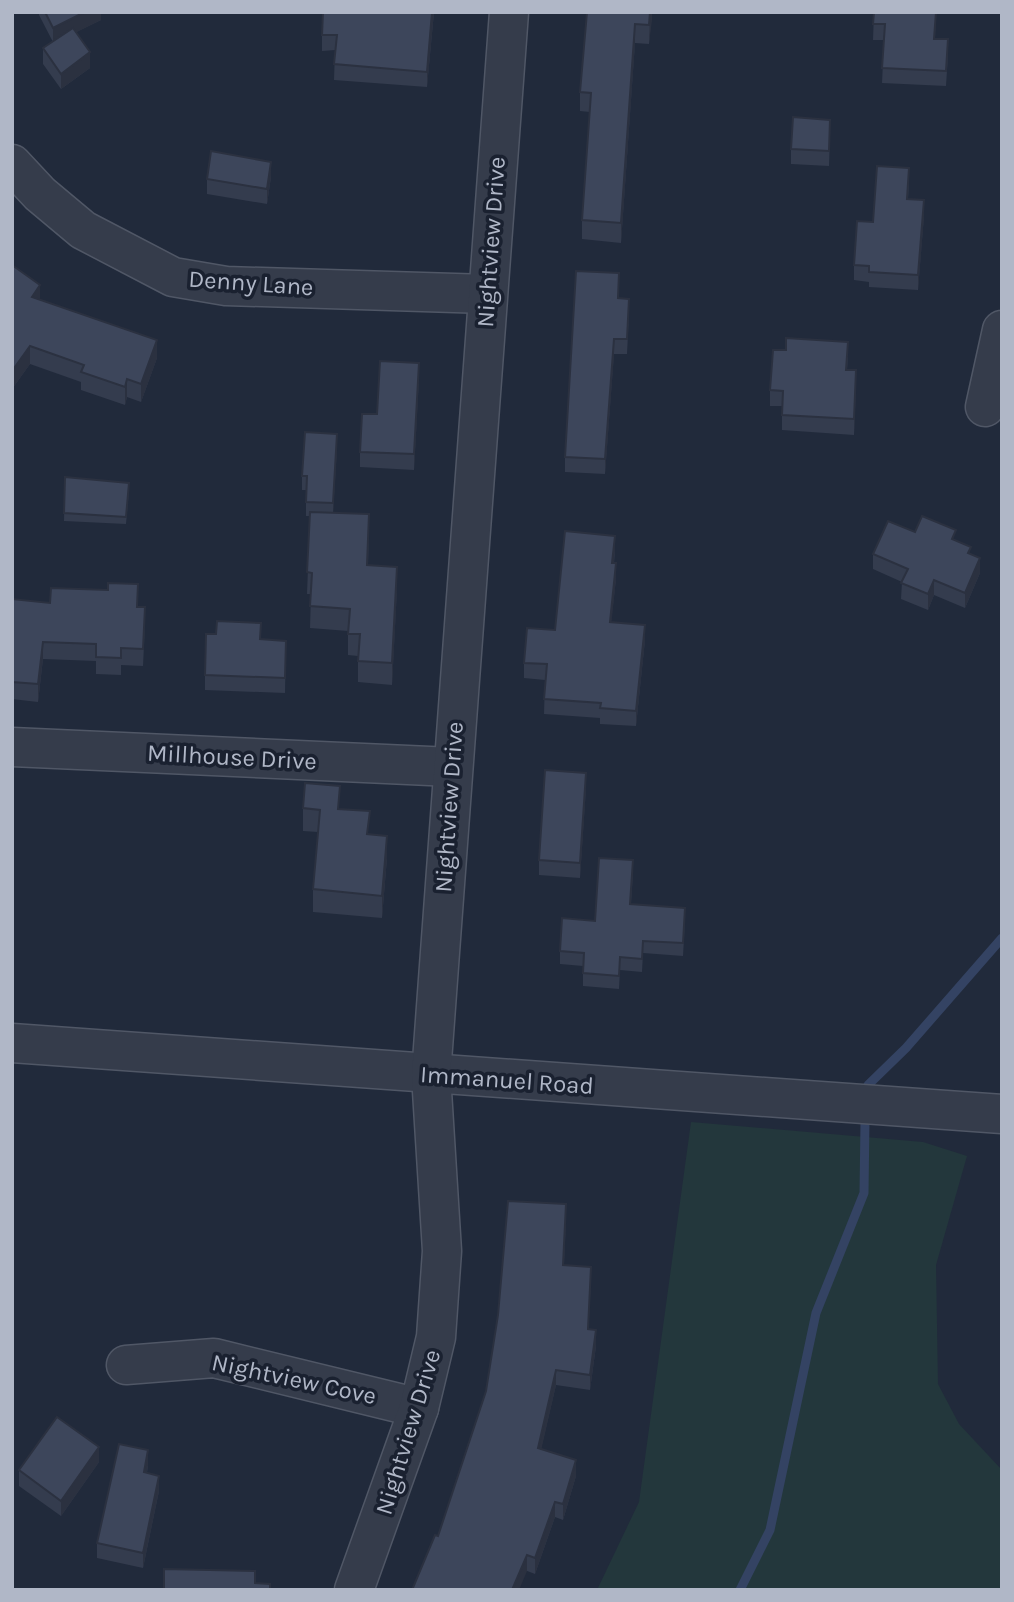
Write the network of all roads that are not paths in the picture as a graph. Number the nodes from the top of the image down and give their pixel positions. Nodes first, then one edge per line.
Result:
1 (509, 12) edge
2 (12, 164) edge
3 (486, 294) junction
4 (1002, 330) edge
5 (985, 407) dead end
6 (12, 747) edge
7 (452, 767) junction
8 (12, 1043) edge
9 (431, 1075) junction
10 (1002, 1114) edge
11 (126, 1364) dead end
12 (419, 1408) junction
13 (354, 1590) edge

1 - 3 street, Nightview Drive
2 - 3 street, Denny Lane
3 - 7 street, Nightview Drive
4 - 5 street
6 - 7 street, Millhouse Drive
7 - 9 street, Nightview Drive
8 - 9 street, Immanuel Road
9 - 10 street, Immanuel Road
9 - 12 street, Nightview Drive
11 - 12 street, Nightview Cove
12 - 13 street, Nightview Drive

